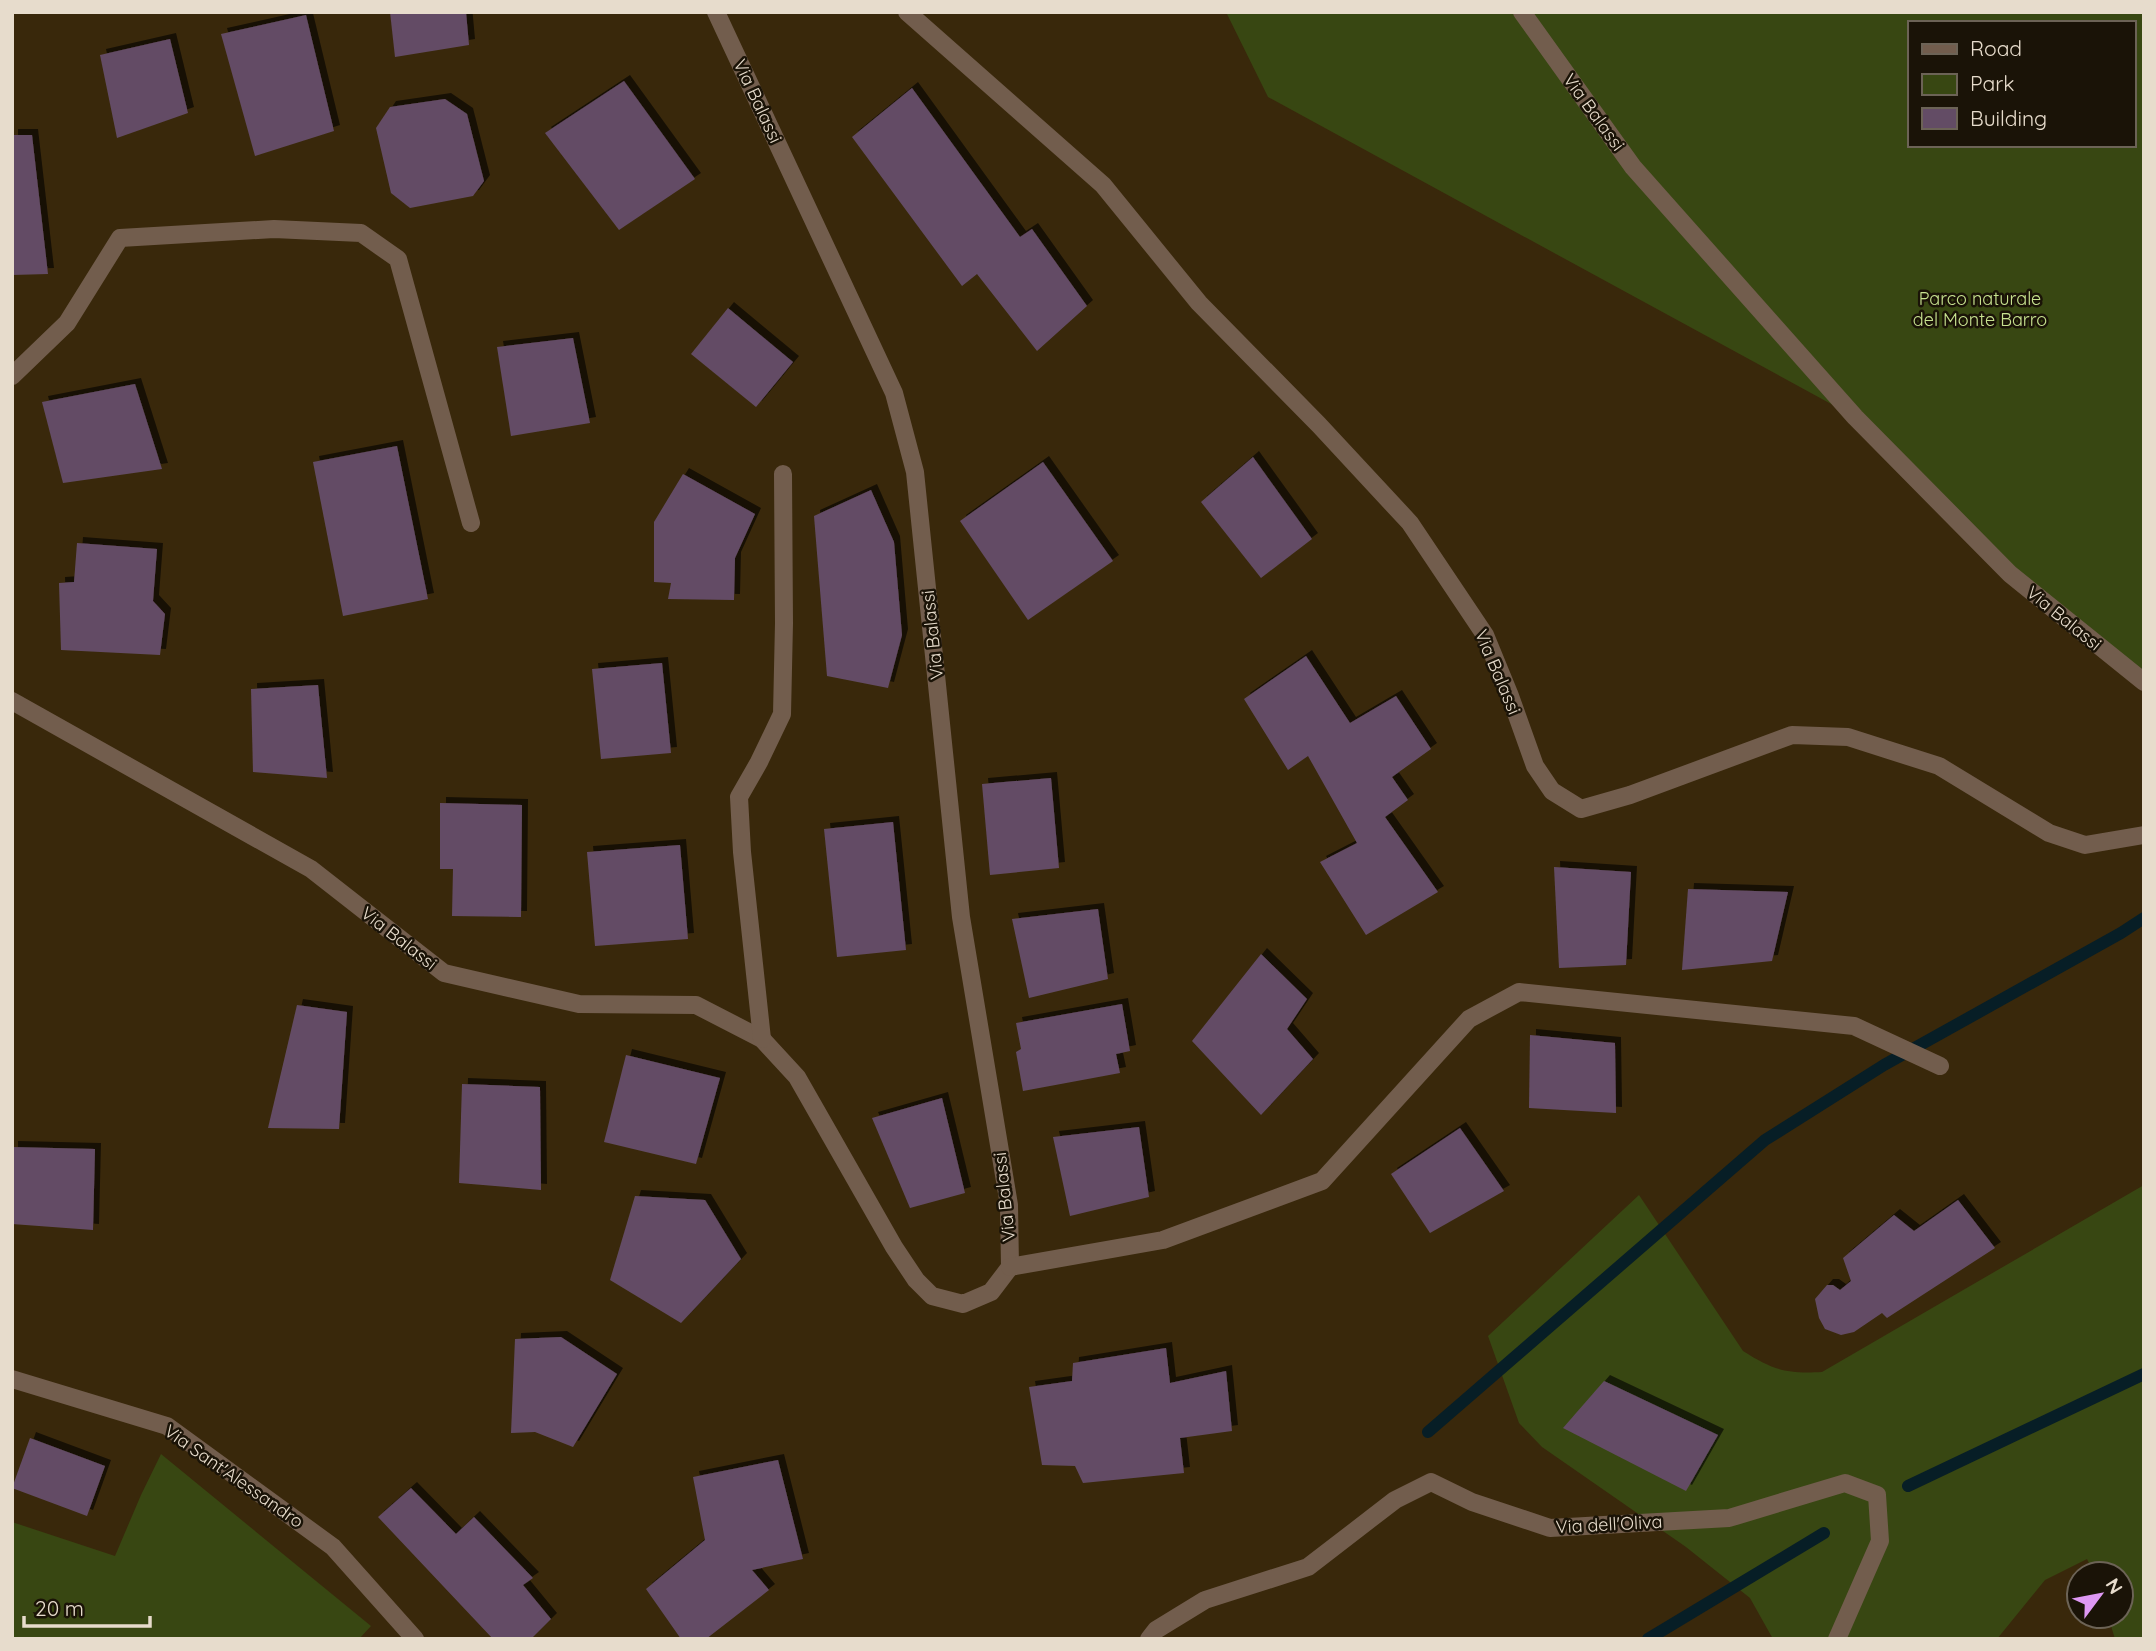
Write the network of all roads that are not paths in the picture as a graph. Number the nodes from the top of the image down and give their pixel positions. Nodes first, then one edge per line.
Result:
1 (716, 12) edge
2 (907, 12) edge
3 (1522, 12) edge
4 (12, 376) edge
5 (783, 474) dead end
6 (471, 523) dead end
7 (2144, 682) edge
8 (12, 701) edge
9 (2144, 835) edge
10 (762, 1039) junction
11 (1940, 1066) dead end
12 (1010, 1267) junction
13 (12, 1378) edge
14 (415, 1639) edge
15 (1149, 1639) edge
16 (1837, 1639) edge

1 - 12 street, Via Balassi
2 - 9 street, Via Balassi
3 - 7 street, Via Balassi
4 - 6 street
5 - 10 street
8 - 10 street, Via Balassi
10 - 12 street, Via Balassi
11 - 12 street
13 - 14 street, Via Sant'Alessandro
15 - 16 street, Via dell'Oliva

